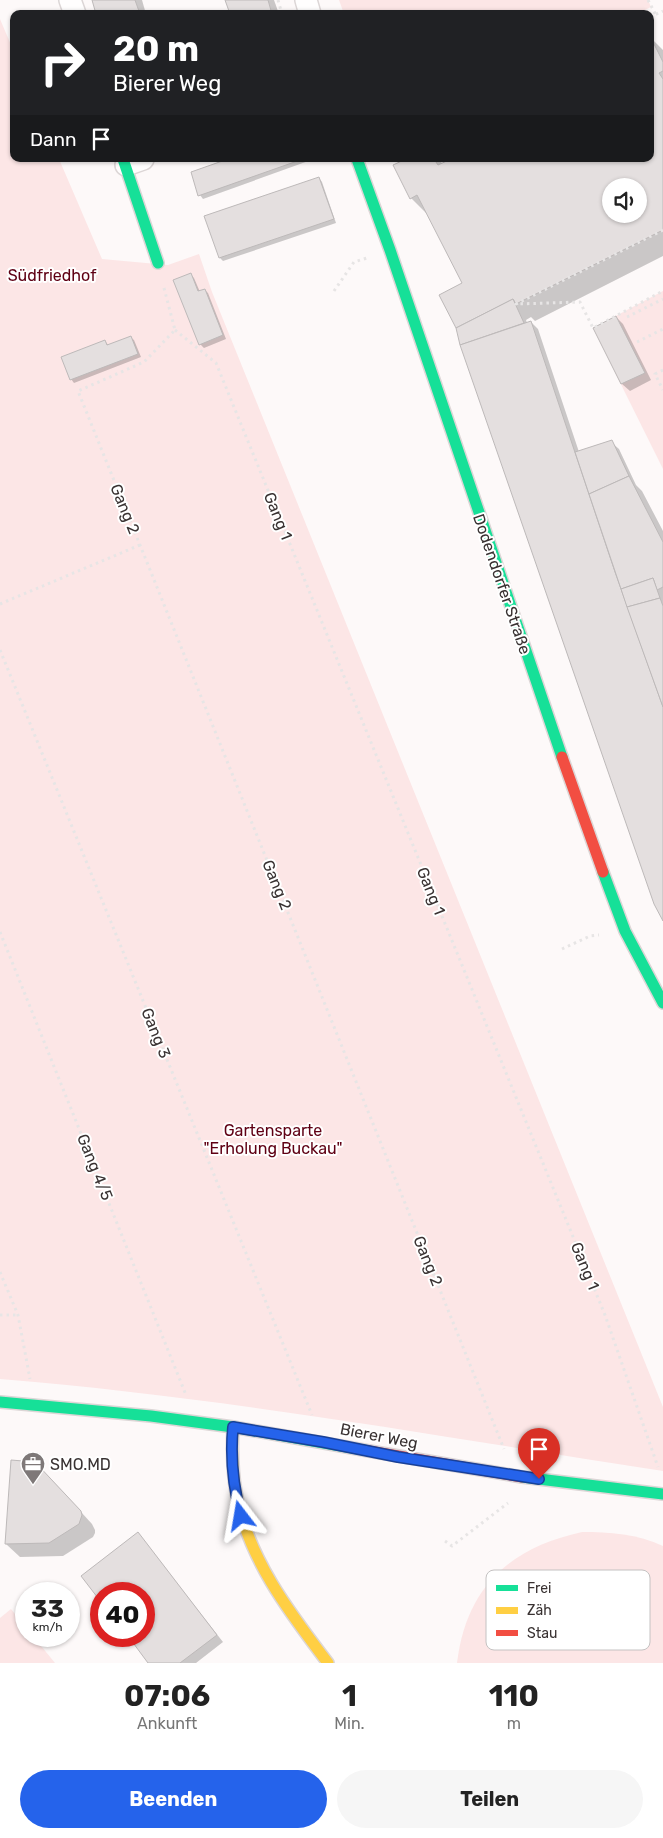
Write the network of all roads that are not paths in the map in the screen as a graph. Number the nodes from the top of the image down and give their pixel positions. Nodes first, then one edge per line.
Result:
1 (131, 162) edge
2 (358, 162) edge
3 (158, 263) road end
4 (663, 1003) edge
5 (0, 1402) edge
6 (233, 1427) junction
7 (663, 1494) edge
8 (328, 1663) edge

1 - 3 street
2 - 4 street, Dodendorfer Straße
5 - 6 street, Bierer Weg
6 - 7 street, Bierer Weg
6 - 8 street

